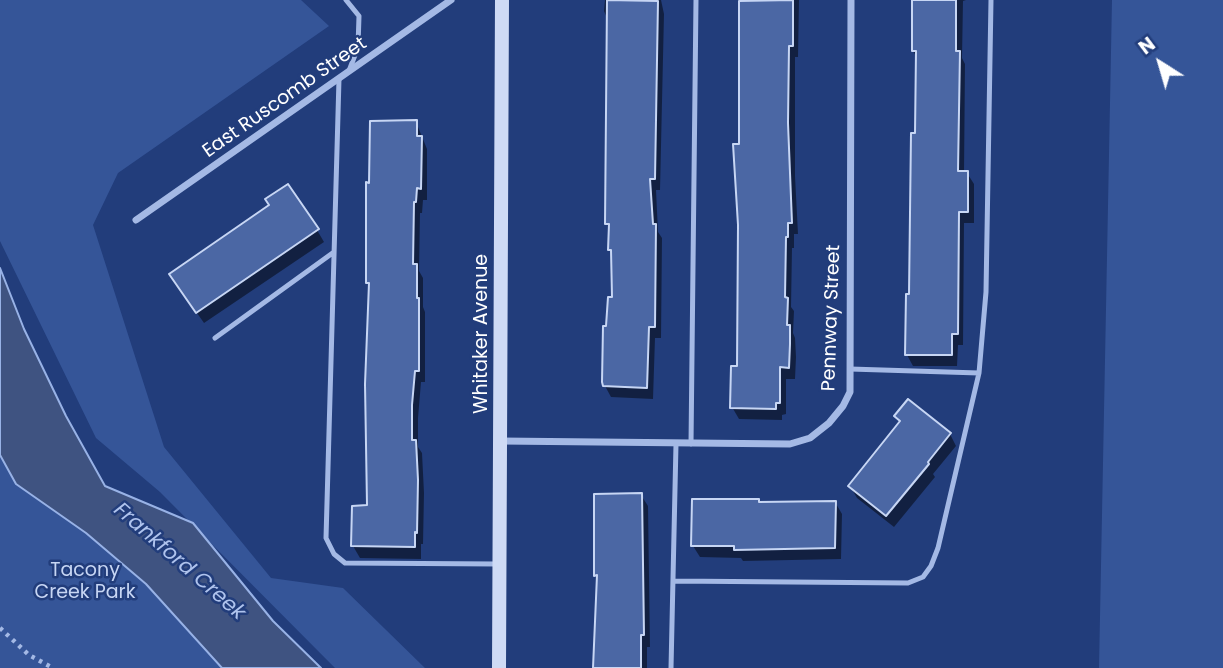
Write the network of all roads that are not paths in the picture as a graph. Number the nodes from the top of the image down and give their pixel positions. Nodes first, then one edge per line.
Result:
1 (346, 0) edge
2 (451, 0) edge
3 (502, 0) edge
4 (696, 0) edge
5 (851, 0) edge
6 (991, 0) edge
7 (349, 72) junction
8 (339, 79) junction
9 (136, 220) dead end
10 (334, 252) junction
11 (215, 338) dead end
12 (850, 369) junction
13 (979, 373) junction
14 (501, 441) junction
15 (676, 444) junction
16 (691, 444) junction
17 (500, 564) junction
18 (673, 581) junction
19 (499, 668) edge
20 (671, 668) edge

1 - 7 lane
2 - 7 street, East Ruscomb Street
3 - 14 main road, Whitaker Avenue
4 - 16 lane
5 - 12 street, Pennway Street
6 - 13 lane
7 - 8 street, East Ruscomb Street
8 - 9 street, East Ruscomb Street
8 - 10 lane
10 - 11 lane
10 - 17 lane
12 - 13 lane
12 - 16 street, Pennway Street
13 - 18 lane
14 - 15 street, Pennway Street
14 - 17 main road, Whitaker Avenue
15 - 16 street, Pennway Street
15 - 18 lane
17 - 19 main road, Whitaker Avenue
18 - 20 lane

